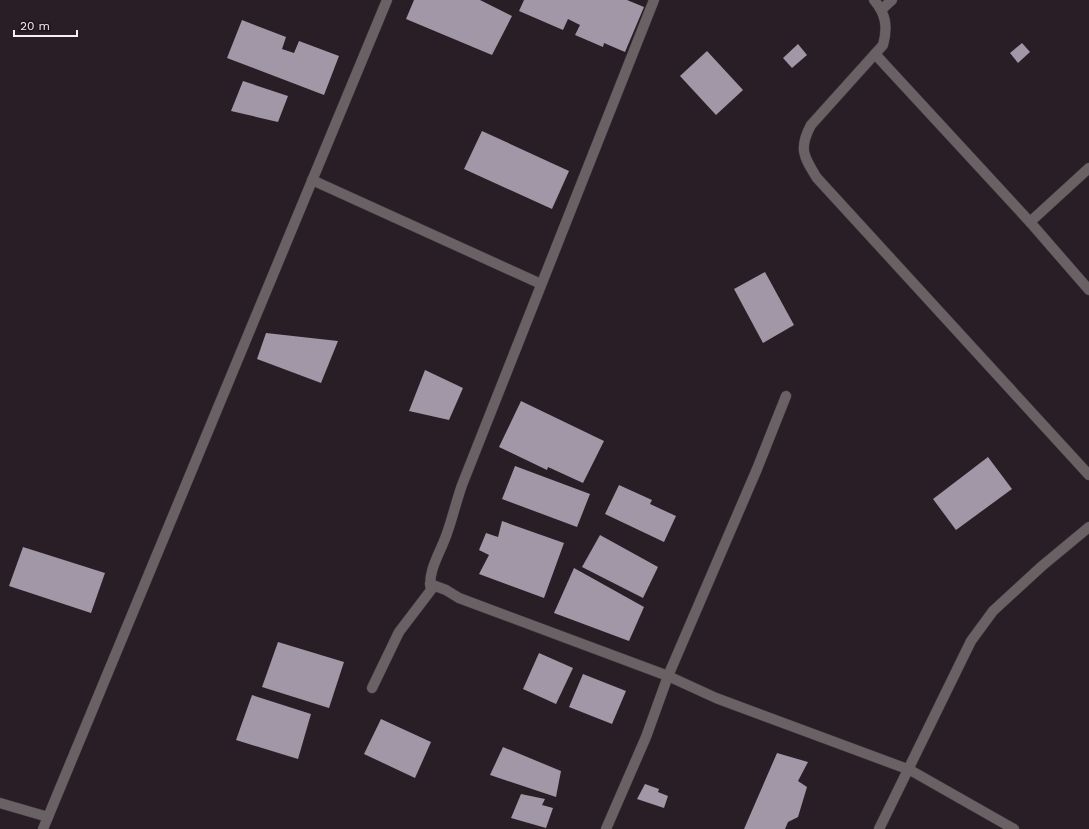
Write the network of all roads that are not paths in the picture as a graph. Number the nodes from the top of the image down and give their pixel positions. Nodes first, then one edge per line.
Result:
1 (387, 0) edge
2 (654, 0) edge
3 (874, 0) edge
4 (892, 0) edge
5 (882, 9) junction
6 (875, 54) junction
7 (1089, 168) edge
8 (312, 180) junction
9 (1030, 222) junction
10 (542, 284) junction
11 (1089, 290) edge
12 (786, 396) dead end
13 (1089, 475) edge
14 (1089, 527) edge
15 (430, 584) junction
16 (668, 676) junction
17 (372, 688) dead end
18 (910, 770) junction
19 (0, 803) edge
20 (48, 817) junction
21 (43, 829) edge
22 (606, 829) edge
23 (879, 829) edge
24 (1014, 829) edge

1 - 8 street
2 - 10 street
3 - 5 street
4 - 5 street
5 - 6 street
6 - 9 street
6 - 13 street
7 - 9 street
8 - 10 street
8 - 20 street
9 - 11 street
10 - 15 street
12 - 16 street
14 - 18 street
15 - 16 street
15 - 17 street
16 - 18 street
16 - 22 street
18 - 23 street
18 - 24 street
19 - 20 street
20 - 21 street

